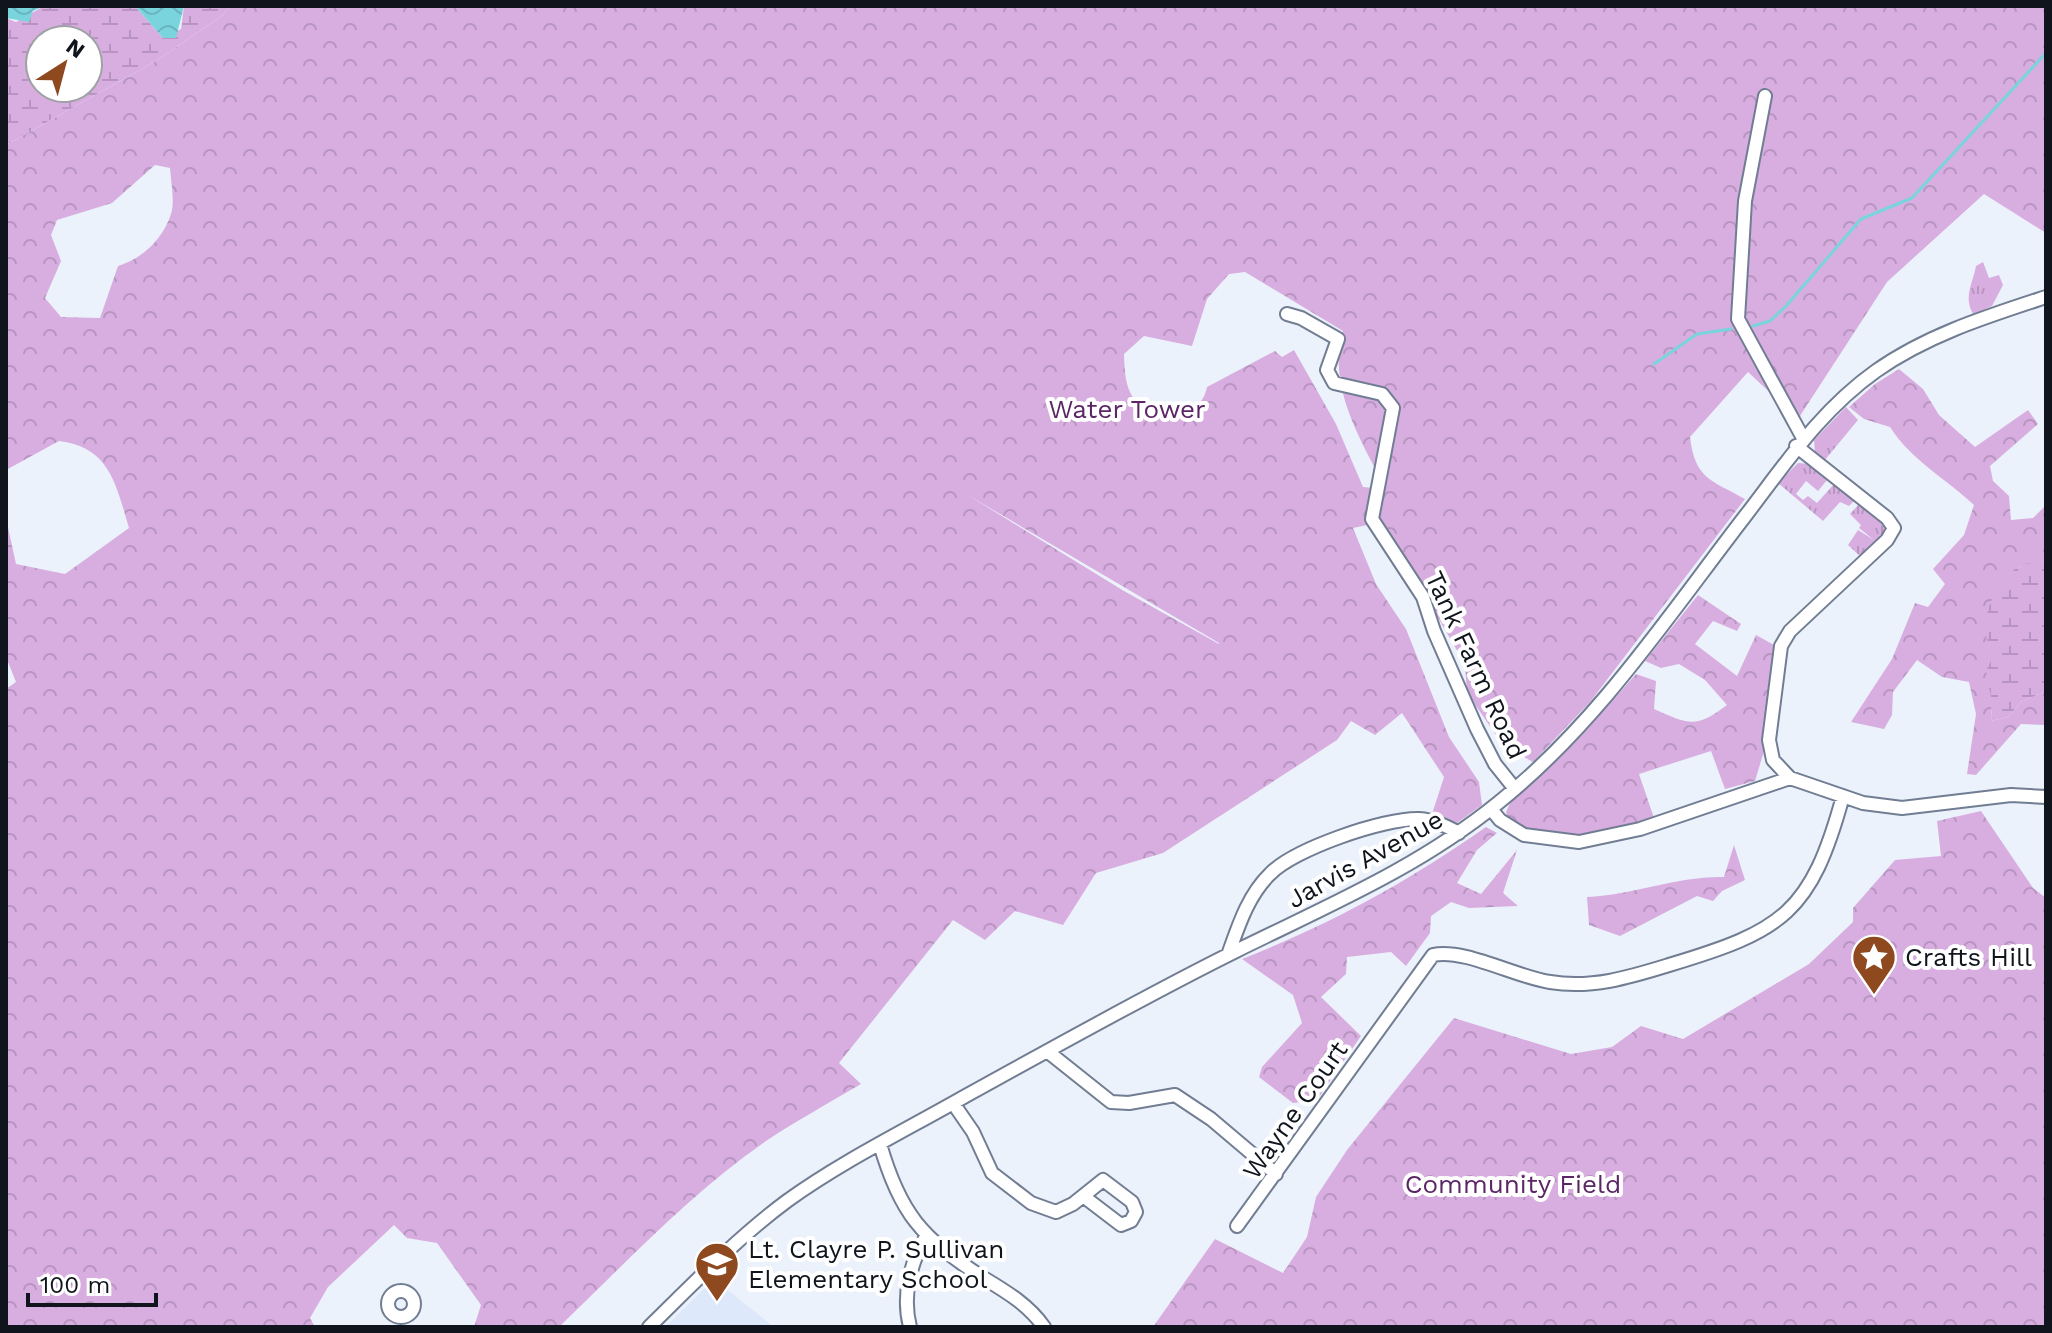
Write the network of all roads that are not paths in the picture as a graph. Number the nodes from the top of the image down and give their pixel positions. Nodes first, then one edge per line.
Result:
1 (1765, 96) dead end
2 (2046, 297) edge
3 (1287, 314) dead end
4 (1800, 442) junction
5 (1790, 778) junction
6 (1515, 789) junction
7 (1843, 796) junction
8 (2046, 797) edge
9 (1491, 809) junction
10 (1459, 833) junction
11 (1228, 955) junction
12 (1047, 1051) junction
13 (953, 1103) junction
14 (880, 1144) junction
15 (1276, 1174) junction
16 (1083, 1196) dead end
17 (1237, 1226) dead end
18 (927, 1235) junction
19 (649, 1327) edge
20 (910, 1327) edge
21 (1044, 1327) edge

1 - 4 street
2 - 4 street, Jarvis Avenue
3 - 6 street, Tank Farm Road
4 - 5 street
4 - 6 street, Jarvis Avenue
5 - 7 street
5 - 9 street
6 - 9 street, Jarvis Avenue
7 - 8 street
7 - 15 street, Wayne Court
9 - 10 street, Jarvis Avenue
10 - 11 street, Jarvis Avenue
10 - 11 street
11 - 12 street, Jarvis Avenue
12 - 13 street, Jarvis Avenue
12 - 15 street
13 - 14 street, Jarvis Avenue
13 - 16 street
14 - 18 street
14 - 19 street, Jarvis Avenue
15 - 17 street, Wayne Court
18 - 20 street
18 - 21 street

